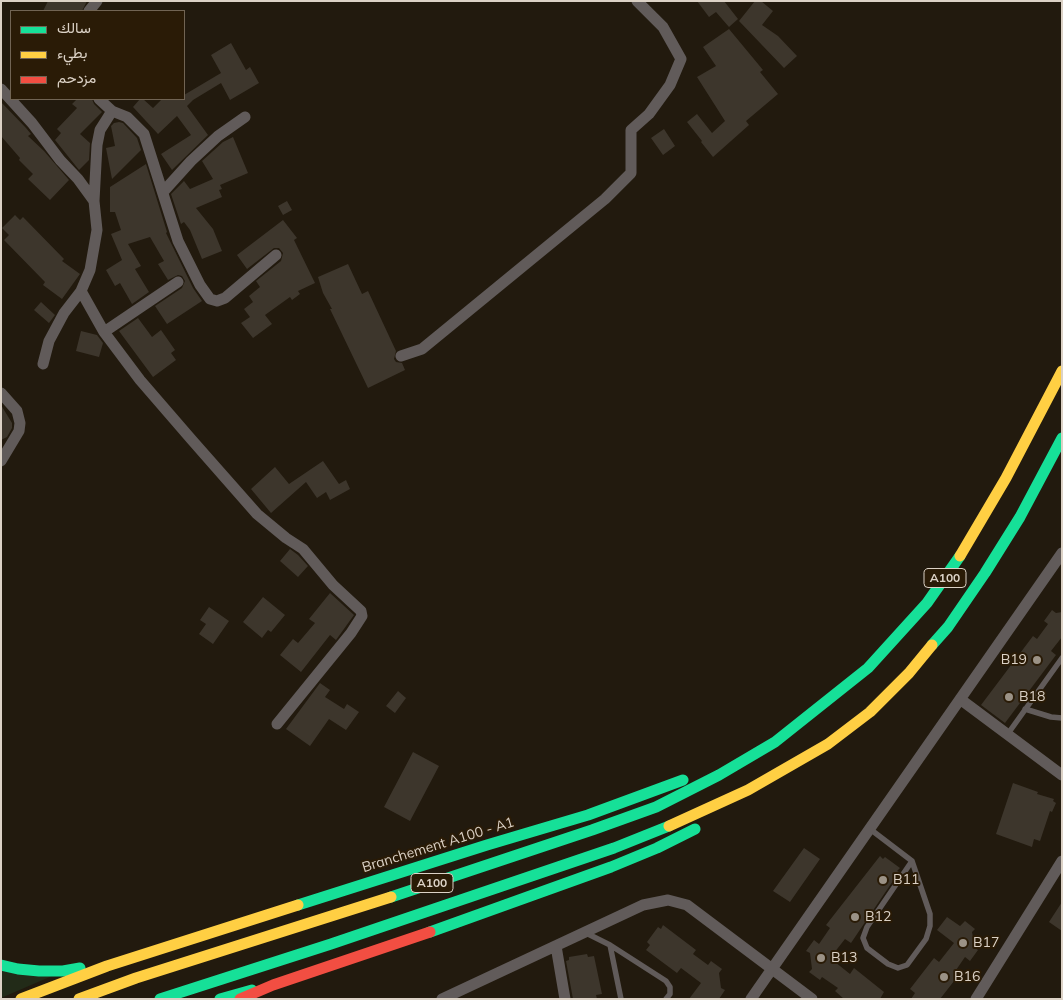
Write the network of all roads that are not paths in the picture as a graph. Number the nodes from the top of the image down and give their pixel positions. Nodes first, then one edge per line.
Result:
1 (637, 1) edge
2 (1, 89) edge
3 (10, 99) edge
4 (11, 100) edge
5 (101, 100) edge
6 (112, 111) junction
7 (245, 117) dead end
8 (163, 192) junction
9 (94, 201) junction
10 (276, 255) dead end
11 (178, 282) dead end
12 (80, 291) junction
13 (104, 332) junction
14 (402, 356) dead end
15 (43, 364) dead end
16 (1062, 371) edge
17 (1, 393) edge
18 (1062, 438) edge
19 (1, 461) edge
20 (1062, 553) edge
21 (1062, 658) edge
22 (960, 699) junction
23 (1025, 709) junction
24 (1062, 718) edge
25 (277, 724) dead end
26 (1007, 735) junction
27 (775, 742) junction
28 (828, 744) junction
29 (1062, 775) edge
30 (732, 810) dead end
31 (709, 822) dead end
32 (870, 829) junction
33 (912, 861) junction
34 (1062, 861) edge
35 (584, 932) junction
36 (556, 946) junction
37 (610, 946) junction
38 (1, 965) edge
39 (107, 966) junction
40 (773, 968) junction
41 (273, 985) junction
42 (21, 999) edge
43 (79, 999) edge
44 (160, 999) edge
45 (220, 999) edge
46 (240, 999) edge
47 (442, 999) edge
48 (565, 999) edge
49 (621, 999) edge
50 (666, 999) edge
51 (751, 999) edge
52 (812, 999) edge
53 (976, 999) edge

1 - 14 street
2 - 3 street
4 - 9 street
5 - 6 street
6 - 8 street
6 - 9 street
7 - 8 street
8 - 10 street
9 - 12 street
11 - 13 street
12 - 13 street
12 - 15 street
13 - 25 street
16 - 27 highway, A100 / A100
17 - 19 street
18 - 28 highway, A100 / A100
20 - 22 street
21 - 23 lane
22 - 26 street
22 - 32 street
23 - 24 lane
23 - 26 lane
26 - 29 street
27 - 39 highway, Branchement A100 - A1
27 - 43 highway, A100 / A100
28 - 30 highway
28 - 44 highway, A100 / A100
31 - 41 highway
32 - 33 lane
32 - 40 street
33 - 33 lane
34 - 53 street
35 - 36 street
35 - 37 lane
35 - 40 street
36 - 47 street
36 - 48 street
37 - 49 lane
37 - 50 lane
38 - 39 highway
39 - 42 highway
40 - 51 street
40 - 52 street
41 - 45 highway
41 - 46 highway

